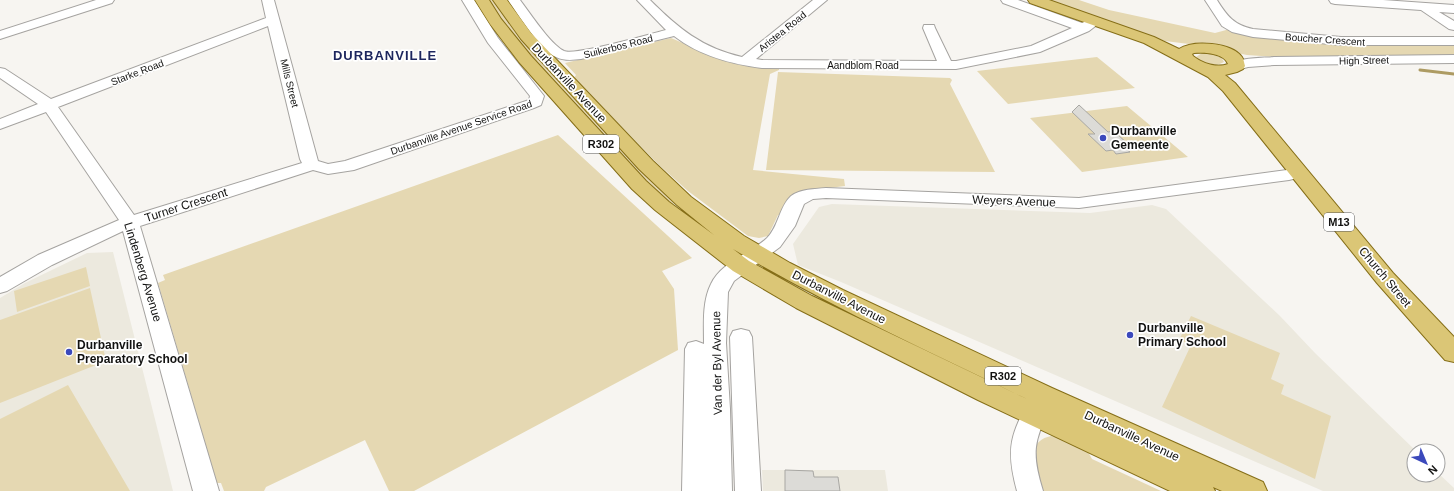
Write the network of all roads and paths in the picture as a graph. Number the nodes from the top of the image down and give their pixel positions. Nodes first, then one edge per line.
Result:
1 (108, 0) edge
2 (268, 0) edge
3 (468, 0) edge
4 (482, 0) edge
5 (500, 0) edge
6 (514, 0) edge
7 (643, 0) edge
8 (821, 0) edge
9 (1007, 0) edge
10 (1035, 0) edge
11 (1211, 0) edge
12 (1335, 0) edge
13 (1423, 7) junction
14 (1454, 9) edge
15 (274, 19) junction
16 (1090, 24) junction
17 (1454, 26) edge
18 (929, 28) dead end
19 (676, 32) junction
20 (0, 35) edge
21 (1454, 41) edge
22 (1225, 53) junction
23 (1188, 54) junction
24 (1454, 59) edge
25 (1274, 61) junction
26 (744, 62) junction
27 (946, 66) junction
28 (0, 72) edge
29 (1232, 74) junction
30 (49, 106) junction
31 (0, 124) edge
32 (312, 165) junction
33 (1299, 172) junction
34 (130, 223) junction
35 (749, 260) junction
36 (0, 286) edge
37 (741, 337) dead end
38 (696, 349) dead end
39 (1454, 353) edge
40 (1038, 405) junction
41 (745, 436) junction
42 (718, 440) junction
43 (206, 491) edge
44 (695, 491) edge
45 (719, 491) edge
46 (748, 491) edge
47 (1030, 491) edge
48 (1200, 491) edge
49 (1252, 491) edge

1 - 20 street
2 - 15 street, Mills Street
3 - 32 street, Durbanville Avenue Service Road
4 - 35 main road, Durbanville Avenue / R302
5 - 35 main road, Durbanville Avenue / R302
6 - 19 street, Suikerbos Road
7 - 19 street, Aandblom Road
8 - 26 street, Aristea Road
9 - 16 street
10 - 16 main road, M13
11 - 21 street, Boucher Crescent
12 - 13 street
13 - 14 street
13 - 17 street
15 - 30 street, Starke Road
15 - 32 street, Mills Street
16 - 23 main road, M13
16 - 27 street, Aandblom Road
18 - 27 street
19 - 26 street, Aandblom Road
22 - 23 main road, M13
22 - 25 street, High Street
22 - 29 main road, M13
23 - 29 main road, Church Street / M13
24 - 25 street, High Street
25 - 29 street, High Street
26 - 27 street, Aandblom Road
28 - 30 street, Lindenberg Avenue
29 - 33 main road, Church Street / M13
30 - 31 street, Starke Road
30 - 34 street, Lindenberg Avenue
32 - 34 street, Turner Crescent
33 - 35 street, Weyers Avenue
33 - 39 main road, Church Street / M13
34 - 36 street, Turner Crescent
34 - 43 street, Lindenberg Avenue
35 - 40 main road, Durbanville Avenue / R302
35 - 42 street, Van der Byl Avenue
37 - 41 street
38 - 44 street, Van der Byl Avenue
40 - 47 street
40 - 48 main road, Durbanville Avenue / R302
40 - 49 main road, Durbanville Avenue / R302
41 - 42 street
41 - 46 street
42 - 45 street, Van der Byl Avenue

